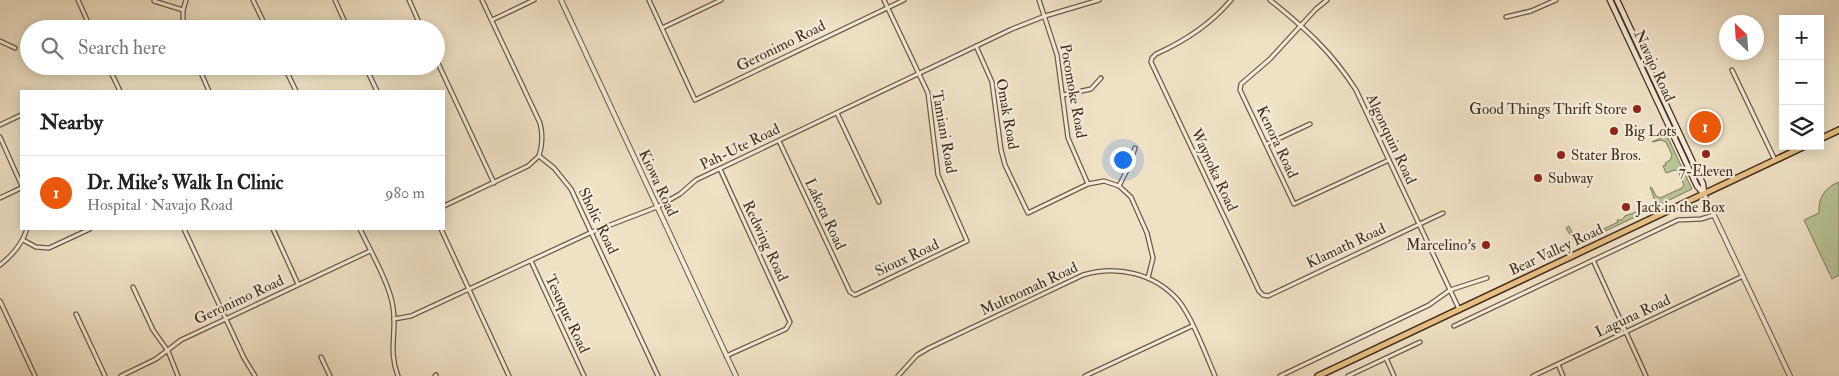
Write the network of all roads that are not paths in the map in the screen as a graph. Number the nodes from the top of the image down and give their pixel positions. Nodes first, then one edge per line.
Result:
1 (78, 0) edge
2 (186, 0) edge
3 (253, 0) edge
4 (335, 0) edge
5 (409, 0) edge
6 (482, 0) edge
7 (534, 0) edge
8 (561, 0) edge
9 (649, 0) edge
10 (721, 0) edge
11 (884, 0) edge
12 (904, 0) edge
13 (1039, 0) edge
14 (1099, 0) edge
15 (1231, 0) edge
16 (1270, 0) edge
17 (1327, 0) edge
18 (1556, 0) edge
19 (1610, 0) edge
20 (1618, 0) edge
21 (154, 1) edge
22 (888, 8) junction
23 (183, 10) junction
24 (1045, 16) junction
25 (1506, 17) dead end
26 (87, 20) edge
27 (183, 20) edge
28 (263, 20) edge
29 (344, 20) edge
30 (418, 20) edge
31 (492, 20) junction
32 (1301, 25) junction
33 (662, 28) junction
34 (0, 41) edge
35 (976, 46) junction
36 (14, 48) dead end
37 (1732, 70) dead end
38 (919, 74) junction
39 (112, 75) edge
40 (202, 75) edge
41 (288, 75) edge
42 (369, 75) edge
43 (443, 75) edge
44 (1101, 78) dead end
45 (120, 90) edge
46 (209, 90) edge
47 (296, 90) edge
48 (377, 90) edge
49 (1063, 95) junction
50 (837, 113) junction
51 (20, 115) edge
52 (1310, 124) dead end
53 (0, 125) edge
54 (1839, 130) edge
55 (0, 137) edge
56 (1824, 137) edge
57 (779, 141) junction
58 (1267, 144) junction
59 (1135, 148) dead end
60 (1796, 150) edge
61 (539, 156) junction
62 (1389, 160) junction
63 (1775, 160) junction
64 (720, 169) junction
65 (20, 182) edge
66 (494, 183) junction
67 (1088, 184) junction
68 (1119, 186) junction
69 (20, 188) edge
70 (1704, 194) junction
71 (0, 198) edge
72 (879, 202) dead end
73 (445, 206) edge
74 (657, 208) junction
75 (1443, 213) dead end
76 (1714, 215) junction
77 (1419, 224) junction
78 (27, 230) edge
79 (88, 230) edge
80 (184, 230) edge
81 (273, 230) edge
82 (360, 230) edge
83 (441, 230) edge
84 (592, 232) junction
85 (23, 240) junction
86 (967, 241) joint
87 (370, 251) junction
88 (1594, 260) junction
89 (531, 261) junction
90 (0, 265) edge
91 (1743, 276) junction
92 (1148, 278) junction
93 (1487, 278) dead end
94 (298, 284) junction
95 (133, 287) dead end
96 (468, 289) junction
97 (1450, 290) junction
98 (1259, 291) joint
99 (855, 295) joint
100 (0, 302) edge
101 (1459, 310) junction
102 (76, 314) dead end
103 (226, 318) junction
104 (394, 319) junction
105 (1192, 326) junction
106 (1454, 326) dead end
107 (1626, 332) junction
108 (1420, 342) dead end
109 (168, 351) junction
110 (726, 356) junction
111 (321, 357) dead end
112 (1386, 358) junction
113 (1558, 364) junction
114 (35, 376) edge
115 (105, 376) edge
116 (121, 376) edge
117 (178, 376) edge
118 (256, 376) edge
119 (330, 376) edge
120 (398, 376) edge
121 (509, 376) edge
122 (584, 376) edge
123 (658, 376) edge
124 (736, 376) edge
125 (898, 376) edge
126 (1085, 376) edge
127 (1215, 376) edge
128 (1280, 376) edge
129 (1318, 376) edge
130 (1348, 376) edge
131 (1394, 376) edge
132 (1533, 376) edge
133 (1563, 376) edge
134 (1646, 376) edge
135 (1790, 376) edge

1 - 26 street
2 - 23 street
3 - 28 street
4 - 29 street
5 - 30 street
6 - 31 street
7 - 31 street
8 - 74 street, Kiowa Road
9 - 33 street
10 - 33 street
11 - 22 street, Tamiani Road
12 - 22 street, Geronimo Road
13 - 24 street, Pocomoke Road
14 - 24 street, Pah-Ute Road
15 - 98 street, Waynoka Road
16 - 32 street, Algonquin Road
17 - 32 street
18 - 25 street
19 - 70 main road, Navajo Road
20 - 70 main road, Navajo Road
21 - 23 street
22 - 33 street, Geronimo Road
22 - 38 street, Tamiani Road
23 - 27 street
24 - 35 street, Pah-Ute Road
24 - 49 street, Pocomoke Road
31 - 61 street
32 - 58 street, Kenora Road
32 - 62 street, Algonquin Road
34 - 36 street
35 - 38 street, Pah-Ute Road
35 - 67 street, Omak Road
37 - 63 street
38 - 50 street, Pah-Ute Road
38 - 86 street, Tamiani Road
39 - 45 street
40 - 46 street
41 - 47 street
42 - 48 street
43 - 66 street
44 - 49 street
49 - 67 street, Pocomoke Road
50 - 57 street, Pah-Ute Road
50 - 72 street
51 - 53 street
52 - 58 street
54 - 56 main road
55 - 65 street
57 - 64 street, Pah-Ute Road
57 - 99 street, Lakota Road
58 - 62 street, Kenora Road
59 - 68 street
60 - 63 main road, Bear Valley Road
61 - 66 street
61 - 84 street, Sholic Road
62 - 77 street, Algonquin Road
63 - 70 main road, Bear Valley Road
64 - 74 street, Pah-Ute Road
64 - 110 street, Redwing Road
66 - 73 street
67 - 68 street
68 - 92 street
69 - 71 street
70 - 76 street, Navajo Road
70 - 101 main road, Bear Valley Road
74 - 84 street, Pah-Ute Road
74 - 110 street, Kiowa Road
75 - 77 street, Klamath Road
76 - 88 street
76 - 91 street, Navajo Road
77 - 97 street, Algonquin Road
77 - 98 street, Klamath Road
78 - 85 street
79 - 85 street
80 - 103 street
81 - 94 street
82 - 87 street
83 - 96 street
84 - 89 street, Pah-Ute Road
84 - 123 street, Sholic Road
85 - 90 street
86 - 99 street, Sioux Road
87 - 94 street, Geronimo Road
87 - 104 street
88 - 106 street
88 - 107 street
89 - 96 street, Pah-Ute Road
89 - 122 street, Tesuque Road
91 - 107 street, Laguna Road
91 - 135 street, Navajo Road
92 - 105 street, Multnomah Road
92 - 125 street, Multnomah Road
93 - 97 street
94 - 103 street, Geronimo Road
95 - 109 street
96 - 104 street, Pah-Ute Road
96 - 121 street
97 - 101 street, Algonquin Road
97 - 128 street
100 - 114 street
101 - 129 main road, Bear Valley Road
102 - 115 street
103 - 109 street, Geronimo Road
103 - 118 street
104 - 120 street
105 - 126 street
105 - 127 street, Multnomah Road
107 - 113 street, Laguna Road
107 - 134 street
108 - 112 street
109 - 116 street, Geronimo Road
109 - 117 street
110 - 124 street, Kiowa Road
111 - 119 street
112 - 130 street
112 - 131 street
113 - 132 street, Laguna Road
113 - 133 street

